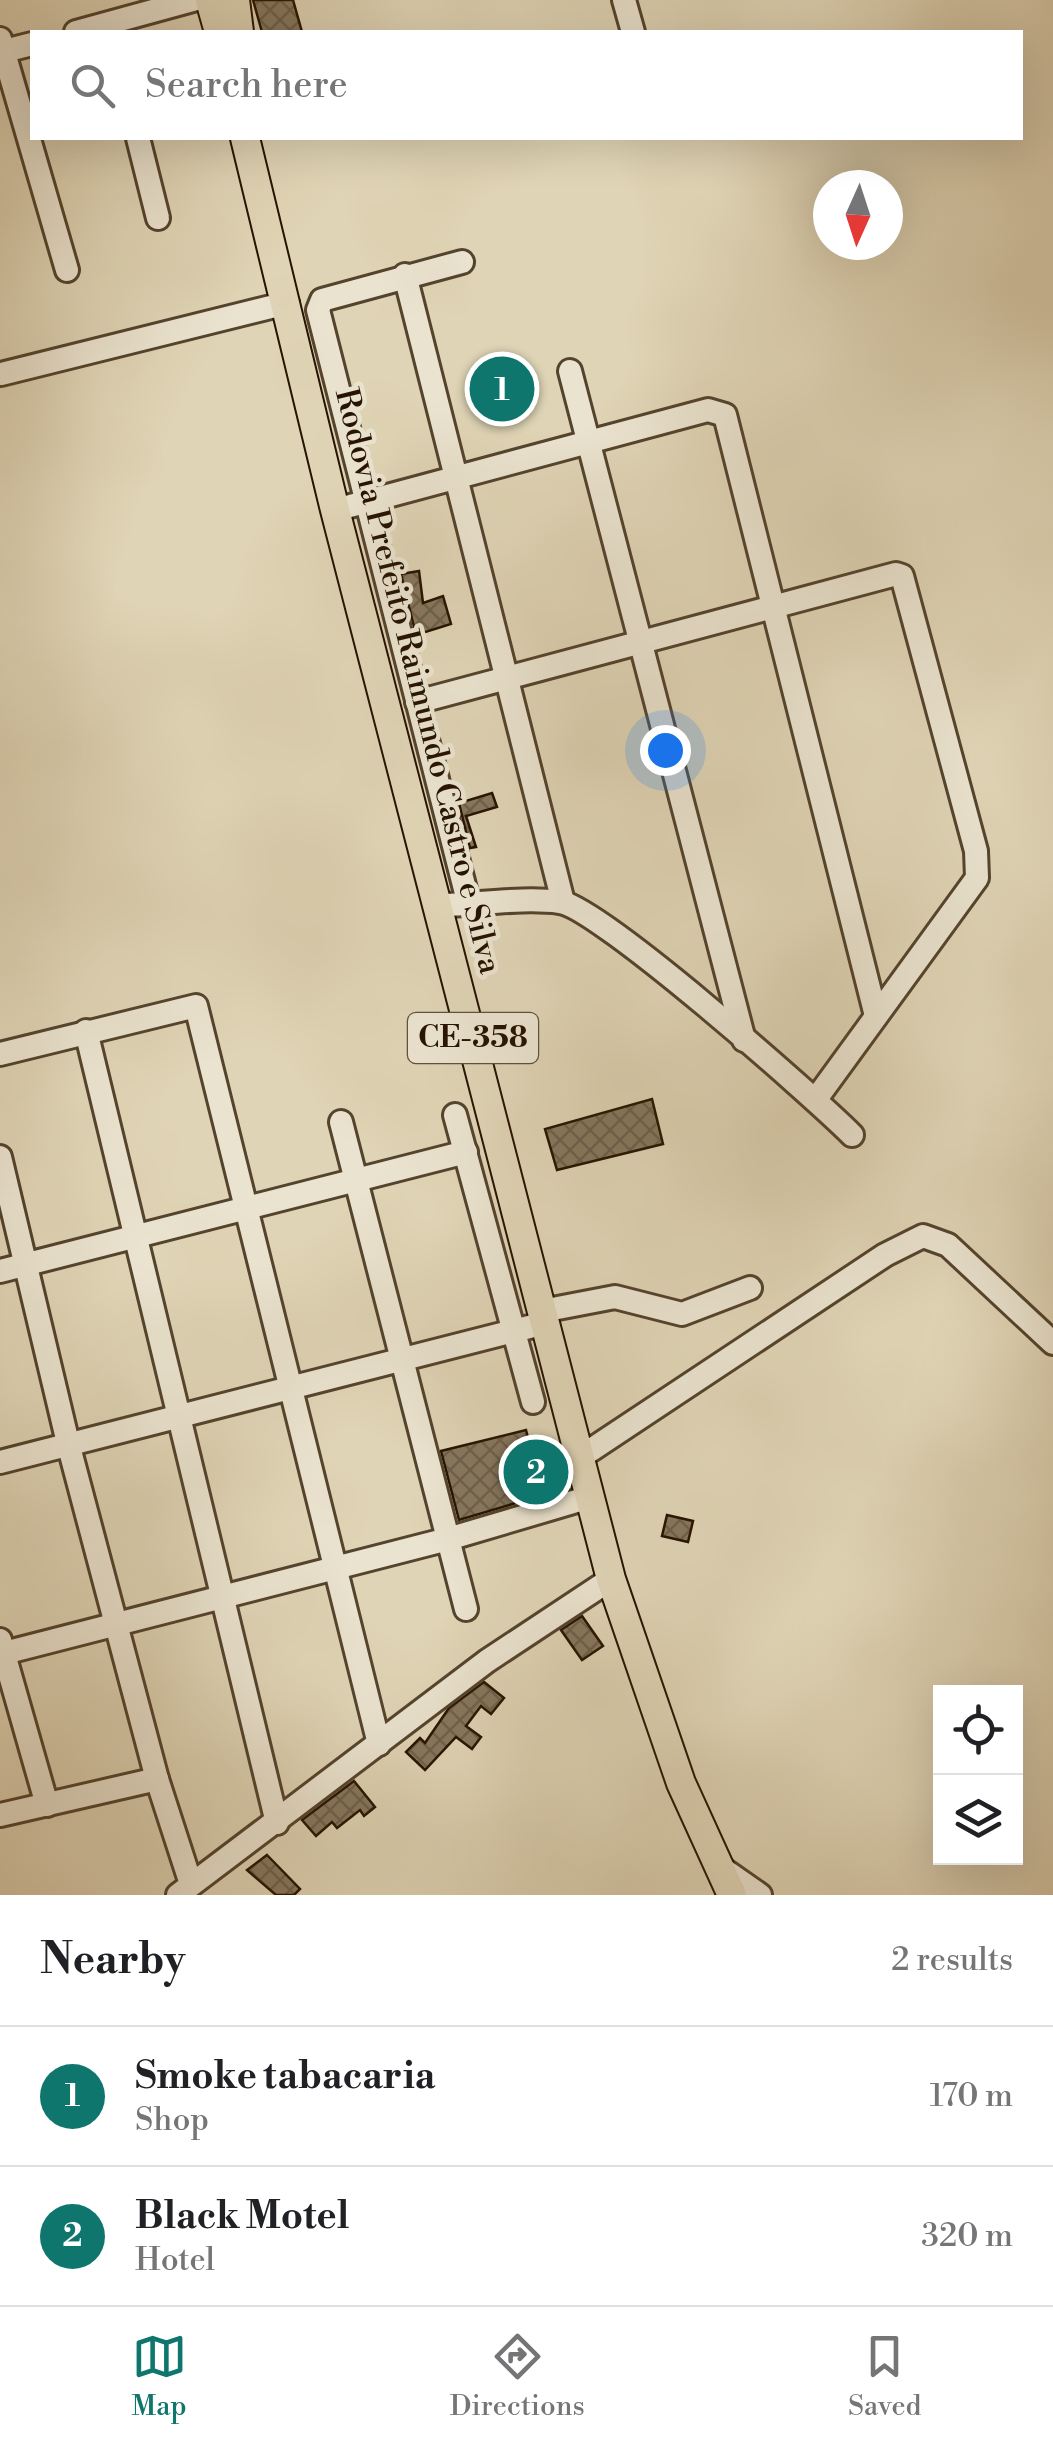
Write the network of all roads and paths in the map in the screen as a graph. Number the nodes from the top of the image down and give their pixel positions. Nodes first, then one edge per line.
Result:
1 (193, 0) edge
2 (210, 0) edge
3 (235, 0) edge
4 (624, 0) edge
5 (106, 18) edge
6 (80, 30) edge
7 (218, 30) edge
8 (239, 30) edge
9 (632, 30) edge
10 (30, 44) edge
11 (1, 48) edge
12 (138, 140) edge
13 (248, 140) edge
14 (158, 218) dead end
15 (462, 262) dead end
16 (67, 270) dead end
17 (404, 276) junction
18 (287, 303) junction
19 (570, 370) dead end
20 (1, 374) edge
21 (586, 440) junction
22 (455, 478) junction
23 (366, 504) junction
24 (335, 510) junction
25 (774, 606) junction
26 (638, 643) junction
27 (504, 679) junction
28 (417, 702) junction
29 (563, 902) junction
30 (438, 905) junction
31 (470, 905) junction
32 (876, 1016) junction
33 (86, 1031) junction
34 (744, 1040) junction
35 (0, 1054) edge
36 (816, 1100) junction
37 (456, 1115) dead end
38 (341, 1122) dead end
39 (852, 1135) dead end
40 (466, 1152) junction
41 (0, 1157) edge
42 (358, 1180) junction
43 (248, 1208) junction
44 (136, 1237) junction
45 (12, 1268) edge
46 (750, 1288) dead end
47 (543, 1317) junction
48 (514, 1334) junction
49 (1053, 1343) edge
50 (404, 1361) junction
51 (294, 1390) junction
52 (533, 1402) dead end
53 (178, 1416) junction
54 (68, 1443) junction
55 (582, 1456) junction
56 (0, 1462) edge
57 (590, 1497) junction
58 (448, 1539) junction
59 (338, 1568) junction
60 (611, 1579) junction
61 (224, 1598) junction
62 (466, 1609) dead end
63 (118, 1624) junction
64 (1, 1649) edge
65 (379, 1744) junction
66 (157, 1779) junction
67 (46, 1805) junction
68 (0, 1815) edge
69 (277, 1823) junction
70 (720, 1866) junction
71 (185, 1890) edge
72 (732, 1895) edge
73 (760, 1895) edge

1 - 5 street
2 - 7 main road
3 - 8 main road
4 - 9 street
5 - 6 street
10 - 11 street
11 - 16 street
12 - 14 street
13 - 18 main road, Rodovia Prefeito Raimundo Castro e Silva / CE-358
15 - 17 street
17 - 22 street
17 - 23 street
18 - 20 street
18 - 24 main road, Rodovia Prefeito Raimundo Castro e Silva / CE-358
19 - 21 street
21 - 22 street
21 - 25 street
21 - 26 street
22 - 23 street
22 - 27 street
23 - 24 street
23 - 28 street
24 - 30 main road, Rodovia Prefeito Raimundo Castro e Silva / CE-358
25 - 26 street
25 - 32 street
25 - 32 street
26 - 27 street
26 - 34 street
27 - 28 street
27 - 29 street
28 - 31 street
29 - 31 street
29 - 34 street
30 - 31 street
30 - 47 main road, Rodovia Prefeito Raimundo Castro e Silva / CE-358
32 - 36 street
33 - 35 street
33 - 43 street
33 - 44 street
34 - 36 street
36 - 39 street
37 - 40 street
38 - 42 street
40 - 42 street
40 - 48 street
41 - 45 street
42 - 43 street
42 - 50 street
43 - 44 street
43 - 51 street
44 - 45 street
44 - 53 street
45 - 54 street
46 - 47 street
47 - 48 street
47 - 55 main road, Rodovia Prefeito Raimundo Castro e Silva / CE-358
48 - 50 street
48 - 52 street
49 - 55 street
50 - 51 street
50 - 58 street
51 - 53 street
51 - 59 street
53 - 54 street
53 - 61 street
54 - 56 street
54 - 63 street
55 - 57 main road, Rodovia Prefeito Raimundo Castro e Silva / CE-358
57 - 58 street
57 - 60 main road, Rodovia Prefeito Raimundo Castro e Silva / CE-358
58 - 59 street
58 - 62 street
59 - 61 street
59 - 65 street
60 - 65 street
60 - 70 main road, Rodovia Prefeito Raimundo Castro e Silva / CE-358
61 - 63 street
61 - 69 street
63 - 64 street
63 - 66 street
64 - 67 street
65 - 69 street
66 - 67 street
66 - 71 street
67 - 68 street
69 - 71 street
70 - 72 main road, Rodovia Prefeito Raimundo Castro e Silva / CE-358
70 - 73 street

